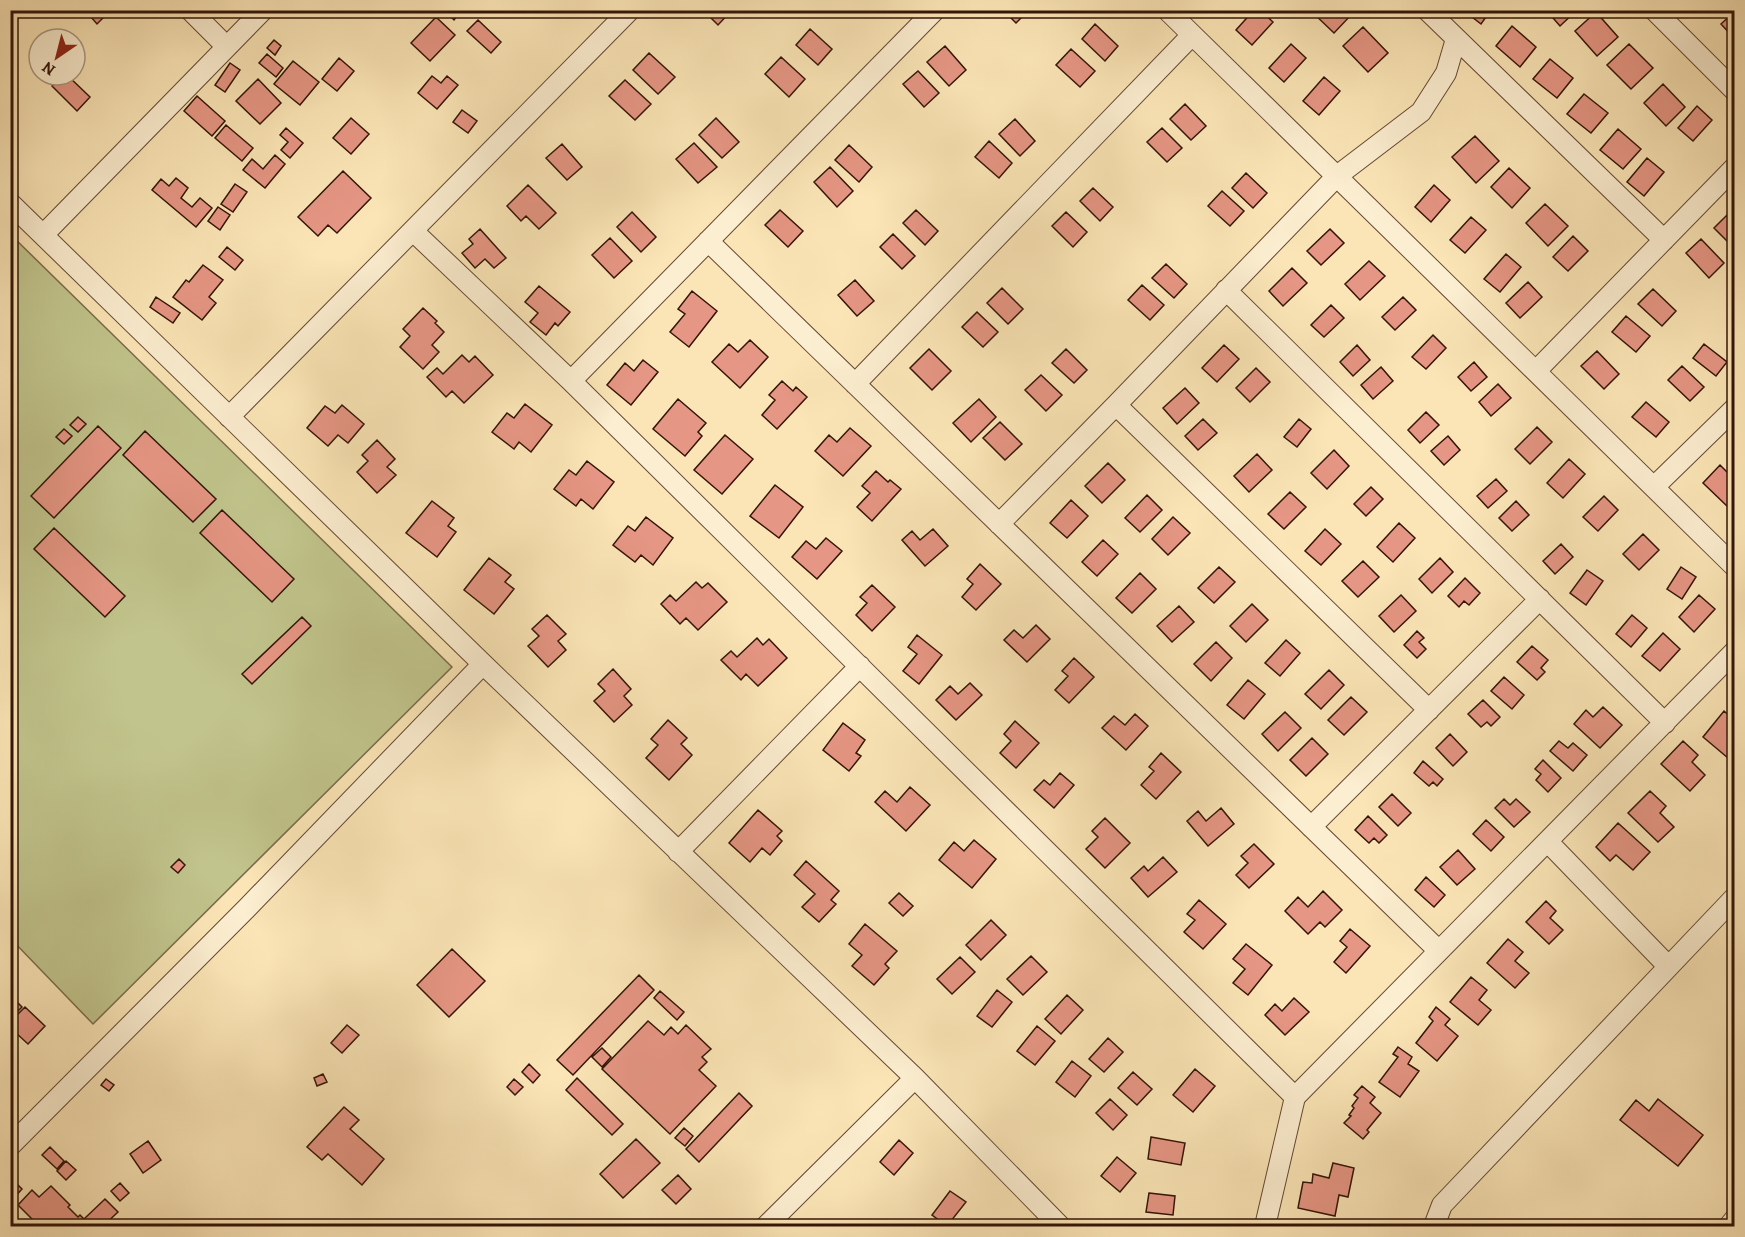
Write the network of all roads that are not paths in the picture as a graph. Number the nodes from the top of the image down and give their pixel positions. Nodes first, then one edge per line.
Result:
1 (190, 10) edge
2 (263, 10) edge
3 (630, 10) edge
4 (935, 10) edge
5 (1167, 10) edge
6 (1427, 10) edge
7 (1654, 10) edge
8 (1192, 35) junction
9 (1456, 39) junction
10 (227, 47) junction
11 (1734, 90) edge
12 (1734, 168) edge
13 (1336, 176) junction
14 (10, 203) edge
15 (413, 231) junction
16 (43, 236) junction
17 (1664, 240) junction
18 (708, 241) junction
19 (1226, 290) junction
20 (1536, 371) junction
21 (571, 381) junction
22 (855, 384) junction
23 (1116, 405) junction
24 (1734, 410) edge
25 (229, 417) junction
26 (1654, 487) junction
27 (999, 524) junction
28 (1734, 566) edge
29 (1540, 599) junction
30 (1734, 652) edge
31 (483, 664) junction
32 (860, 666) junction
33 (1429, 710) junction
34 (1665, 723) junction
35 (1311, 827) junction
36 (1548, 842) junction
37 (678, 852) junction
38 (1734, 898) edge
39 (1439, 951) junction
40 (1668, 966) junction
41 (915, 1078) junction
42 (1295, 1097) junction
43 (10, 1146) edge
44 (1734, 1220) edge
45 (766, 1227) edge
46 (1060, 1227) edge
47 (1265, 1227) edge
48 (1434, 1227) edge
49 (1729, 1227) edge

1 - 10 street
2 - 10 street
3 - 15 street
4 - 18 street
5 - 8 street
6 - 9 street
7 - 11 street
8 - 13 street
8 - 22 street
9 - 13 street
9 - 17 street
10 - 16 street
12 - 17 street
13 - 19 street
13 - 20 street
14 - 16 street
15 - 21 street
15 - 25 street
16 - 25 street
17 - 20 street
18 - 21 street
18 - 22 street
19 - 23 street
19 - 29 street
20 - 26 street
21 - 32 street
22 - 27 street
23 - 27 street
23 - 33 street
24 - 26 street
25 - 31 street
26 - 28 street
27 - 35 street
29 - 33 street
29 - 34 street
30 - 34 street
31 - 37 street
31 - 43 street
32 - 37 street
32 - 42 street
33 - 35 street
34 - 36 street
35 - 39 street
36 - 39 street
36 - 40 street
37 - 41 street
38 - 40 street
39 - 42 street
40 - 48 street
41 - 45 street
41 - 46 street
42 - 47 street
44 - 49 street

